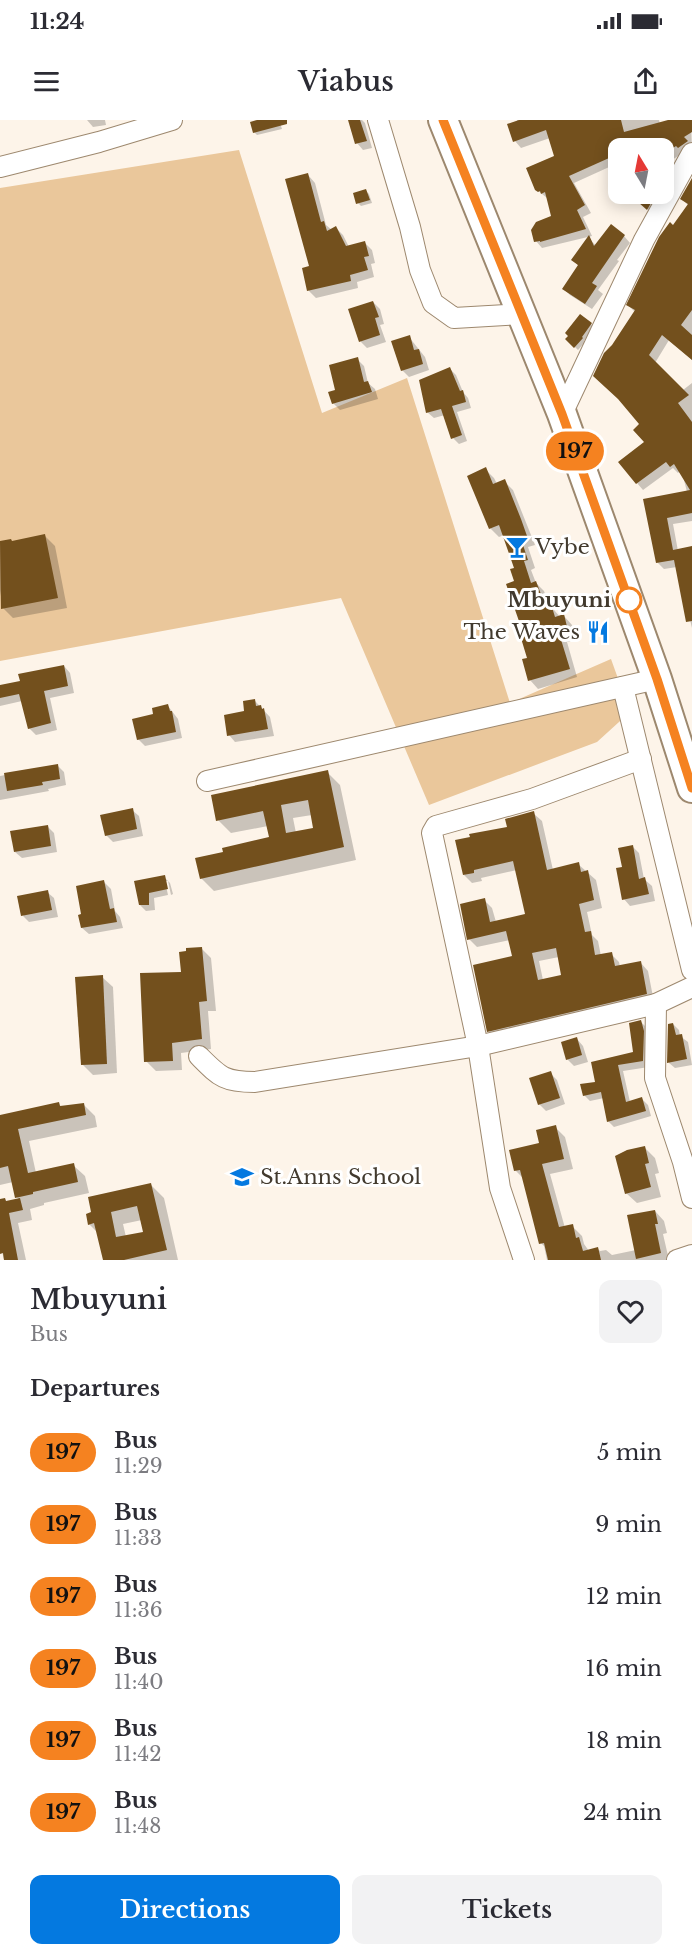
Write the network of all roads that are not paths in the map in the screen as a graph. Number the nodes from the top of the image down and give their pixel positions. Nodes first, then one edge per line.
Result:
1 (172, 120) edge
2 (378, 120) edge
3 (443, 120) edge
4 (692, 153) edge
5 (0, 167) edge
6 (522, 314) junction
7 (562, 414) junction
8 (657, 679) junction
9 (623, 687) junction
10 (641, 759) junction
11 (207, 781) dead end
12 (692, 785) edge
13 (692, 970) edge
14 (692, 987) edge
15 (656, 1004) junction
16 (478, 1046) junction
17 (199, 1056) dead end
18 (692, 1198) edge
19 (692, 1255) edge
20 (524, 1260) edge
21 (677, 1260) edge

1 - 5 street
2 - 6 street
3 - 6 highway
4 - 7 street
6 - 7 highway
7 - 8 highway
8 - 9 street
8 - 12 highway
9 - 10 street
9 - 11 street
10 - 13 street
10 - 16 street
14 - 15 street
15 - 16 street
15 - 18 street
16 - 17 street
16 - 20 street
19 - 21 street

